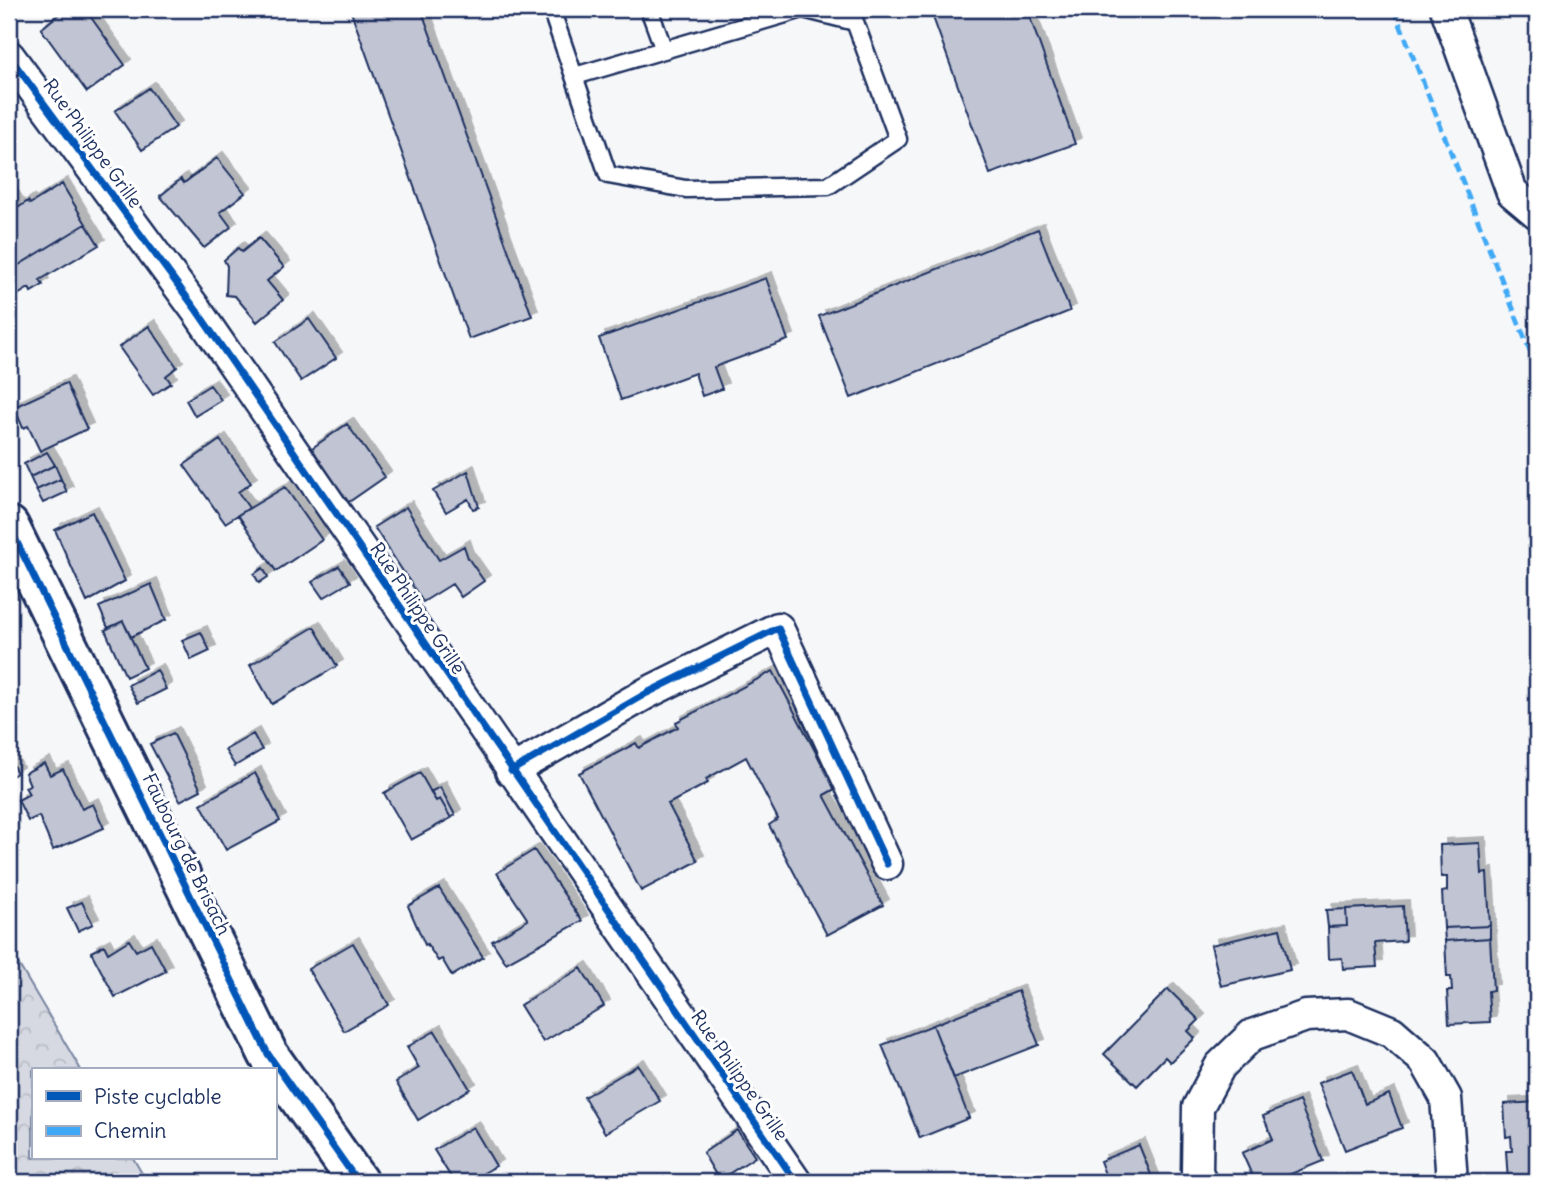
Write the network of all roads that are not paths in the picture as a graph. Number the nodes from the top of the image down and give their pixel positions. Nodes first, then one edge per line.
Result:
1 (551, 9) edge
2 (649, 9) edge
3 (1446, 9) edge
4 (853, 16) edge
5 (664, 50) junction
6 (9, 56) edge
7 (575, 76) junction
8 (1537, 213) edge
9 (9, 526) edge
10 (511, 771) junction
11 (887, 864) dead end
12 (358, 1182) edge
13 (796, 1182) edge
14 (1201, 1182) edge
15 (1452, 1182) edge

1 - 7 lane
2 - 5 lane
3 - 8 street
4 - 5 lane
4 - 7 lane
5 - 7 lane
6 - 10 street, Rue Philippe Grille
9 - 12 main road, Faubourg de Brisach
10 - 11 street
10 - 13 street, Rue Philippe Grille
14 - 15 street

